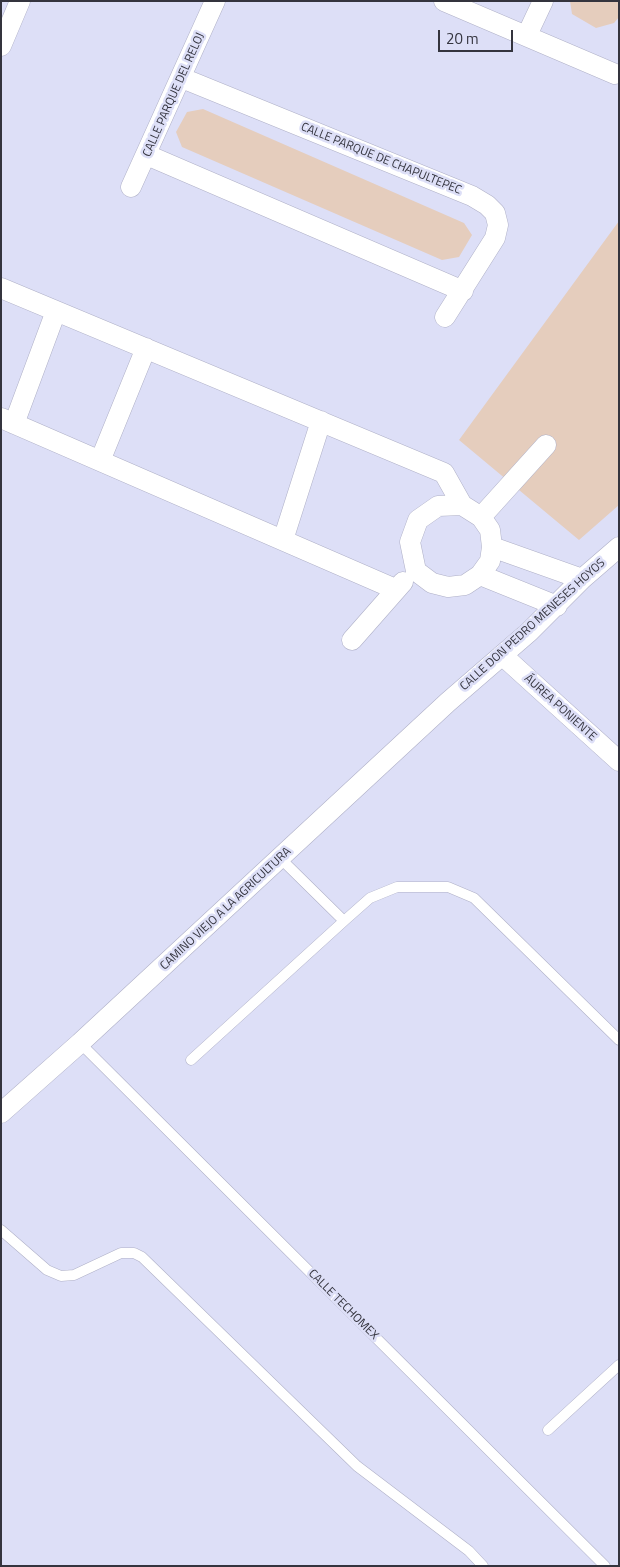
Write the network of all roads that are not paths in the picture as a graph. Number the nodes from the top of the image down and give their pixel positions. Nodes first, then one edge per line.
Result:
1 (20, 1) edge
2 (214, 1) edge
3 (444, 1) edge
4 (543, 1) edge
5 (527, 35) junction
6 (1, 46) edge
7 (613, 77) edge
8 (182, 78) junction
9 (147, 155) junction
10 (132, 188) dead end
11 (1, 288) edge
12 (463, 291) junction
13 (56, 310) junction
14 (445, 317) dead end
15 (146, 348) junction
16 (8, 421) edge
17 (321, 421) junction
18 (546, 445) dead end
19 (100, 461) junction
20 (462, 505) junction
21 (481, 517) junction
22 (282, 540) junction
23 (492, 546) junction
24 (619, 547) edge
25 (416, 570) junction
26 (480, 576) junction
27 (582, 579) junction
28 (395, 589) junction
29 (557, 606) junction
30 (352, 640) dead end
31 (502, 655) junction
32 (448, 702) joint
33 (619, 761) edge
34 (281, 859) junction
35 (344, 921) junction
36 (619, 1040) edge
37 (80, 1043) junction
38 (191, 1060) dead end
39 (1, 1112) edge
40 (1, 1230) edge
41 (619, 1365) edge
42 (548, 1430) dead end
43 (483, 1566) edge
44 (605, 1566) edge

1 - 6 street
2 - 8 street, CALLE PARQUE DEL RELOJ
3 - 5 street
4 - 5 street
5 - 7 street
8 - 9 street, CALLE PARQUE DEL RELOJ
8 - 12 street, CALLE PARQUE DE CHAPULTEPEC
9 - 10 street, CALLE PARQUE DEL RELOJ
9 - 12 street
11 - 13 street
12 - 14 street, CALLE PARQUE DE CHAPULTEPEC
13 - 15 street
13 - 16 street
15 - 17 street
15 - 19 street
16 - 19 street
17 - 20 street
17 - 22 street
18 - 21 street
19 - 22 street
20 - 21 street
20 - 25 street
21 - 23 street
22 - 28 street
23 - 26 street
23 - 27 street
24 - 27 street, CALLE DON PEDRO MENESES HOYOS
25 - 26 street
25 - 28 street
26 - 29 street
27 - 29 street, CALLE DON PEDRO MENESES HOYOS
28 - 30 street
29 - 31 street, CALLE DON PEDRO MENESES HOYOS
31 - 32 street, CALLE DON PEDRO MENESES HOYOS
31 - 33 street, ÁUREA PONIENTE
32 - 34 street, CAMINO VIEJO A LA AGRICULTURA
34 - 35 lane
34 - 37 street, CAMINO VIEJO A LA AGRICULTURA
35 - 36 lane
35 - 38 lane
37 - 39 street, CAMINO VIEJO A LA AGRICULTURA
37 - 44 lane, CALLE TECHOMEX
40 - 43 lane
41 - 42 lane

